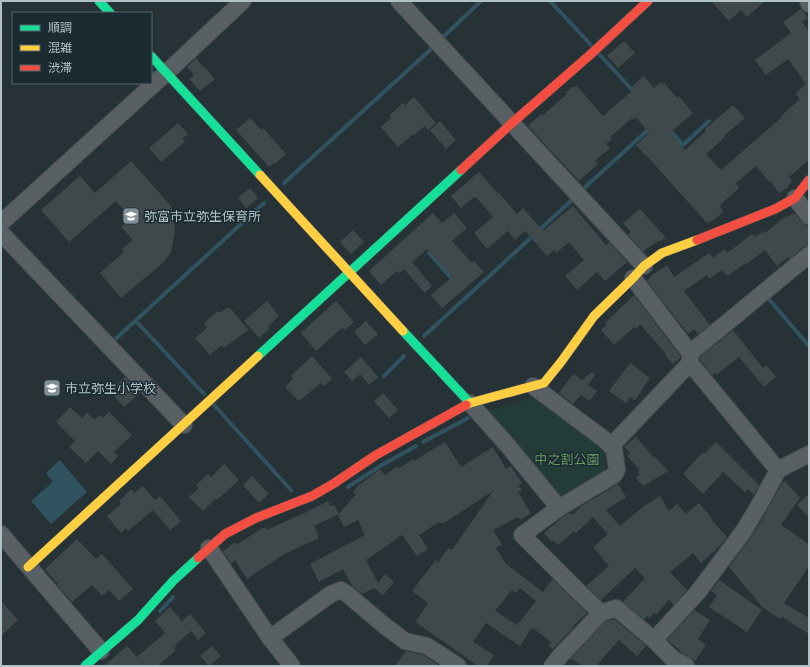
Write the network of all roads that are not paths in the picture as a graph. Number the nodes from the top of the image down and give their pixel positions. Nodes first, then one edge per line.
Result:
1 (99, 1) edge
2 (243, 1) edge
3 (400, 1) edge
4 (648, 1) edge
5 (808, 1) edge
6 (809, 4) edge
7 (109, 12) edge
8 (152, 57) edge
9 (166, 73) junction
10 (512, 123) junction
11 (809, 180) edge
12 (795, 198) junction
13 (809, 216) edge
14 (1, 223) edge
15 (1, 233) edge
16 (809, 256) edge
17 (644, 266) junction
18 (348, 272) junction
19 (633, 278) junction
20 (690, 358) junction
21 (533, 386) junction
22 (470, 403) junction
23 (184, 425) junction
24 (611, 446) junction
25 (809, 454) edge
26 (778, 470) junction
27 (559, 508) junction
28 (1, 534) edge
29 (209, 548) junction
30 (28, 566) junction
31 (601, 613) junction
32 (270, 638) junction
33 (654, 640) junction
34 (101, 651) junction
35 (85, 666) edge
36 (292, 666) edge
37 (458, 666) edge
38 (552, 666) edge
39 (686, 666) edge

1 - 7 street
2 - 9 street
3 - 10 street
4 - 10 street
5 - 6 street
8 - 9 street
9 - 14 street
9 - 18 street
10 - 17 street
10 - 18 street
11 - 12 street
12 - 13 street
12 - 17 street
15 - 23 street
16 - 20 street
17 - 19 street
18 - 22 street
18 - 23 street
19 - 20 street
19 - 21 street
20 - 24 street
20 - 26 street
21 - 22 street
21 - 24 street
22 - 27 street
22 - 29 street
23 - 30 street
24 - 27 street
25 - 26 street
26 - 33 street
27 - 31 street
28 - 30 street
29 - 32 street
29 - 34 street
30 - 34 street
31 - 33 street
31 - 38 street
32 - 36 street
32 - 37 street
33 - 39 street
34 - 35 street

